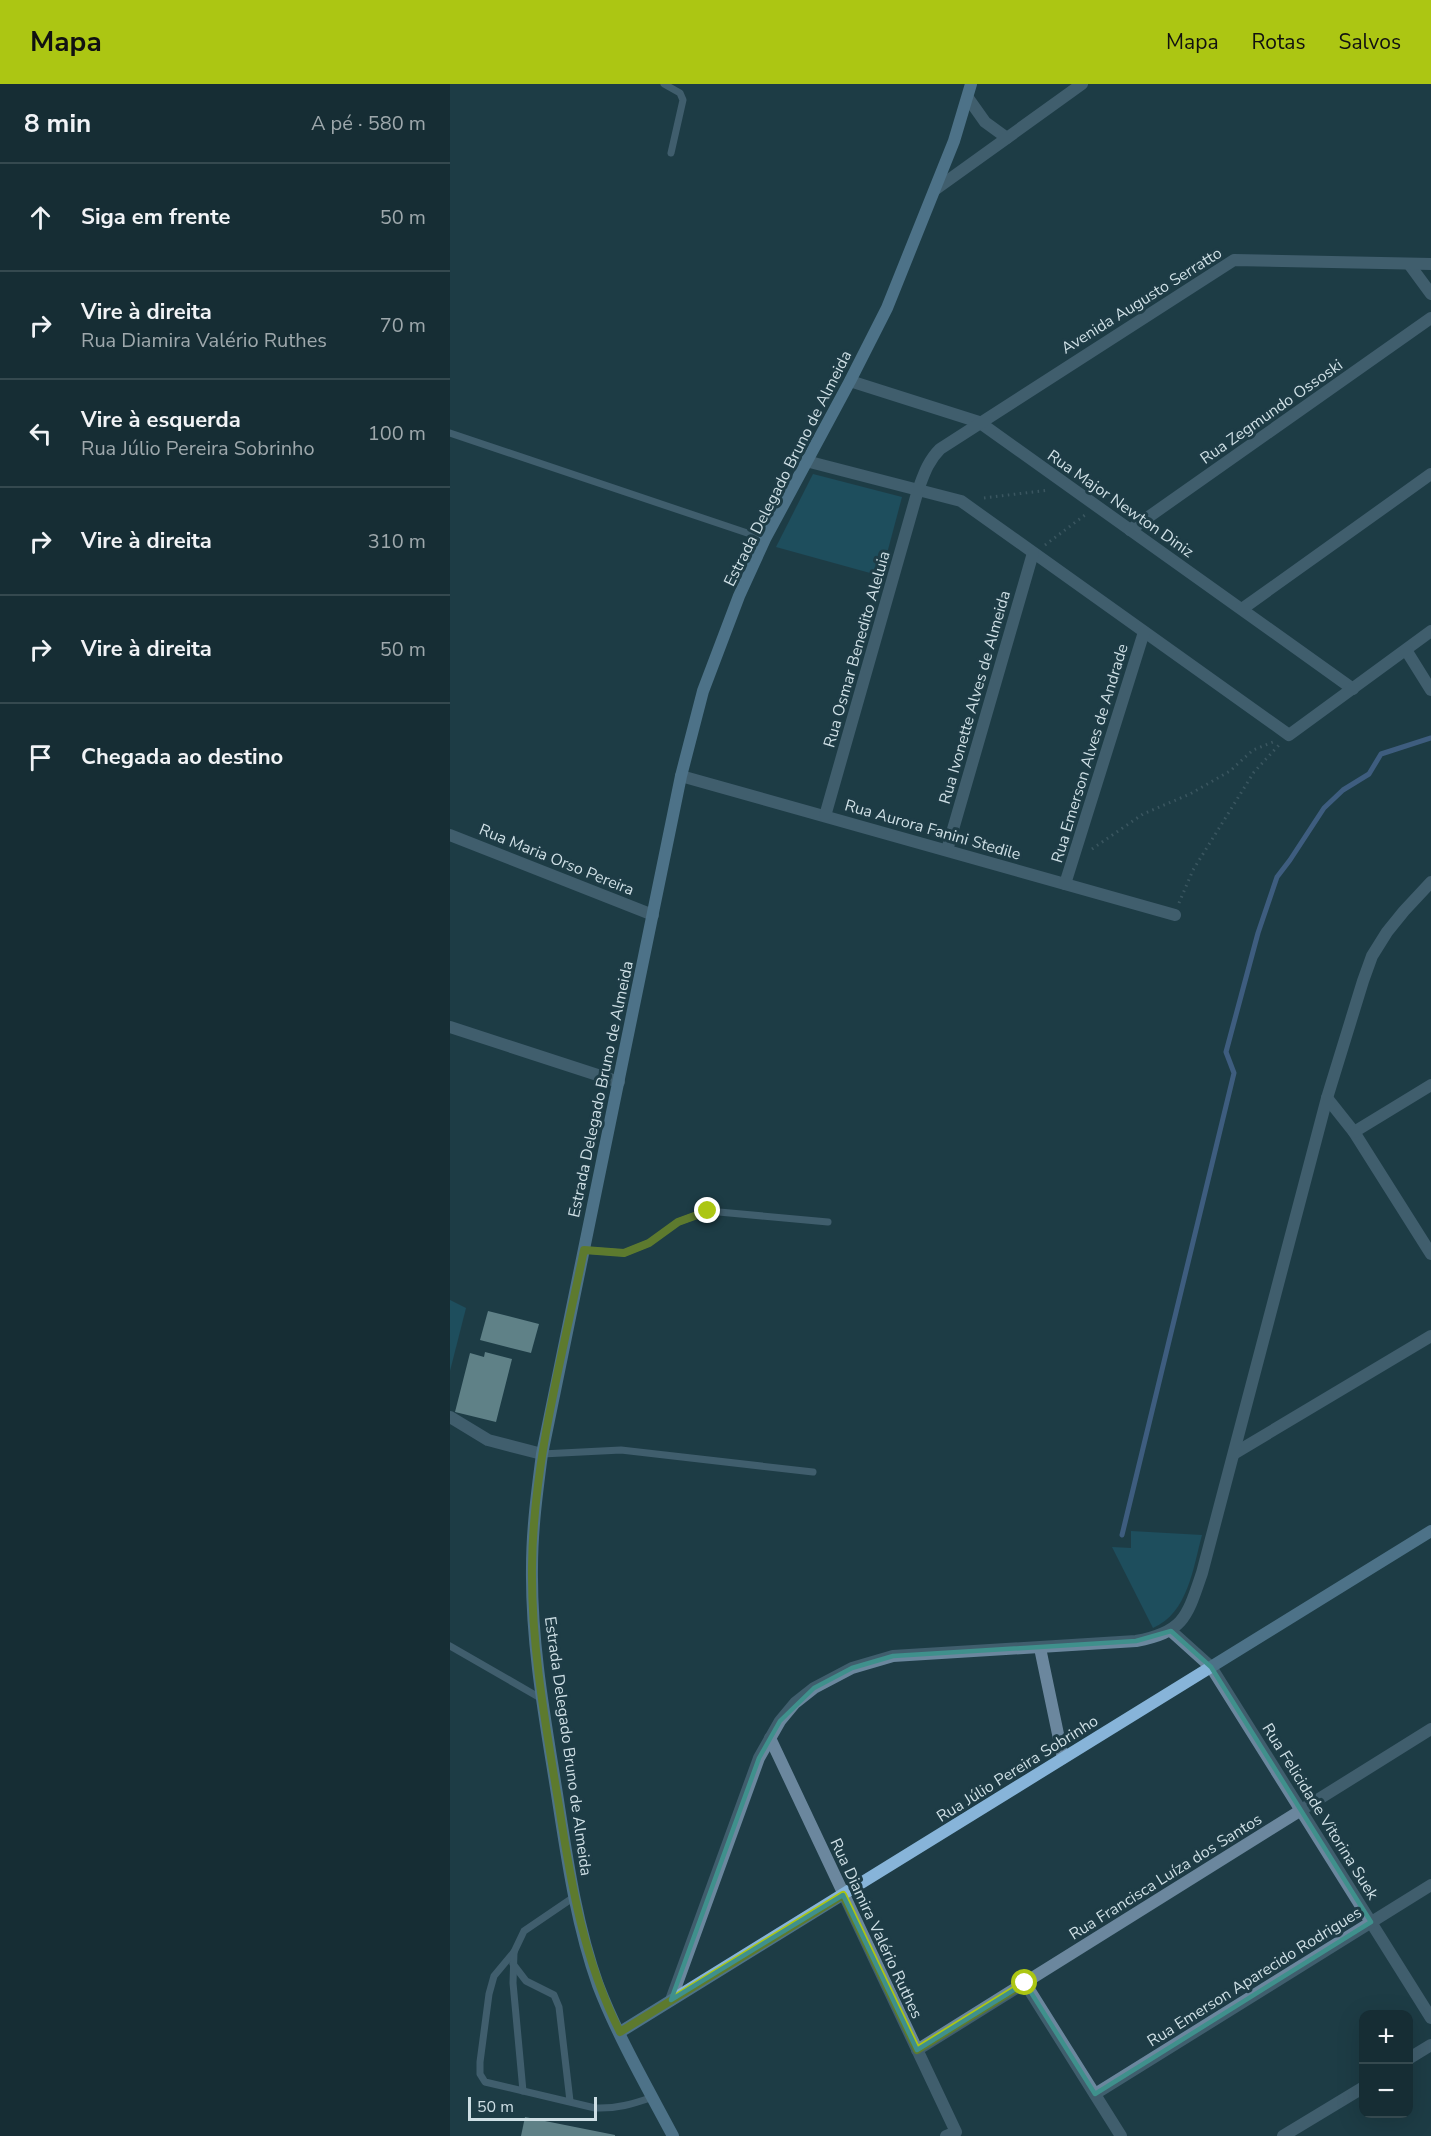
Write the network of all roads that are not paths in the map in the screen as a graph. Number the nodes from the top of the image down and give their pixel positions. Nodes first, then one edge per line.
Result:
1 (664, 84) edge
2 (971, 84) edge
3 (1082, 84) edge
4 (968, 98) junction
5 (1007, 138) junction
6 (671, 153) dead end
7 (936, 189) junction
8 (1409, 264) junction
9 (1431, 264) edge
10 (1431, 294) edge
11 (1431, 318) edge
12 (850, 381) junction
13 (979, 422) junction
14 (450, 433) edge
15 (806, 461) junction
16 (1431, 474) edge
17 (918, 490) junction
18 (1130, 530) junction
19 (765, 539) junction
20 (1033, 553) junction
21 (1242, 609) junction
22 (1431, 631) edge
23 (1144, 632) junction
24 (1406, 650) junction
25 (1353, 688) junction
26 (1431, 690) edge
27 (681, 776) junction
28 (825, 816) junction
29 (450, 835) edge
30 (946, 850) junction
31 (1431, 882) edge
32 (1065, 884) junction
33 (653, 915) junction
34 (1175, 915) road end
35 (450, 1027) edge
36 (619, 1082) junction
37 (1431, 1085) edge
38 (1327, 1098) junction
39 (1354, 1132) junction
40 (828, 1222) dead end
41 (584, 1250) junction
42 (1431, 1254) edge
43 (1431, 1336) edge
44 (450, 1417) edge
45 (542, 1454) junction
46 (1234, 1454) junction
47 (813, 1472) dead end
48 (1431, 1531) edge
49 (1171, 1631) junction
50 (450, 1646) edge
51 (1040, 1648) junction
52 (1211, 1667) junction
53 (542, 1699) junction
54 (1431, 1729) edge
55 (770, 1738) junction
56 (1063, 1758) junction
57 (1301, 1810) junction
58 (1431, 1885) edge
59 (843, 1895) junction
60 (574, 1897) junction
61 (1371, 1922) junction
62 (514, 1952) junction
63 (513, 1964) junction
64 (1025, 1983) junction
65 (671, 2001) junction
66 (1431, 2018) edge
67 (620, 2032) junction
68 (1431, 2045) edge
69 (917, 2050) junction
70 (1413, 2056) edge
71 (1359, 2090) edge
72 (523, 2091) junction
73 (1095, 2094) junction
74 (653, 2097) junction
75 (570, 2101) junction
76 (951, 2134) edge
77 (673, 2136) edge
78 (1121, 2136) edge
79 (1283, 2136) edge

1 - 6 lane
2 - 4 main road, Estrada Delegado Bruno de Almeida
3 - 5 street
4 - 5 street
4 - 7 main road, Estrada Delegado Bruno de Almeida
5 - 7 street
7 - 12 main road, Estrada Delegado Bruno de Almeida
8 - 9 street, Avenida Augusto Serratto
8 - 10 street
8 - 13 street, Avenida Augusto Serratto
11 - 18 street, Rua Zegmundo Ossoski
12 - 13 street, Rua Major Newton Diniz
12 - 15 main road, Estrada Delegado Bruno de Almeida
13 - 17 street, Avenida Augusto Serratto
13 - 18 street, Rua Major Newton Diniz
14 - 19 lane
15 - 17 street
15 - 19 main road, Estrada Delegado Bruno de Almeida
16 - 21 street
17 - 20 street
17 - 28 street, Rua Osmar Benedito Aleluia
18 - 21 street, Rua Major Newton Diniz
19 - 27 main road, Estrada Delegado Bruno de Almeida
20 - 23 street
20 - 30 street, Rua Ivonette Alves de Almeida
21 - 25 street, Rua Major Newton Diniz
22 - 24 street
23 - 25 street
23 - 32 street, Rua Emerson Alves de Andrade
24 - 25 street
24 - 26 street
27 - 28 street, Rua Aurora Fanini Stedile
27 - 33 main road, Estrada Delegado Bruno de Almeida
28 - 30 street, Rua Aurora Fanini Stedile
29 - 33 street, Rua Maria Orso Pereira
30 - 32 street, Rua Aurora Fanini Stedile
31 - 38 street
32 - 34 street, Rua Aurora Fanini Stedile
33 - 36 main road, Estrada Delegado Bruno de Almeida
35 - 36 street
36 - 41 main road, Estrada Delegado Bruno de Almeida
37 - 39 street
38 - 39 street
38 - 46 street
39 - 42 street
40 - 41 lane
41 - 45 main road, Estrada Delegado Bruno de Almeida
43 - 46 street
44 - 45 street
45 - 47 lane
45 - 53 main road, Estrada Delegado Bruno de Almeida
46 - 49 street
48 - 52 main road, Rua Júlio Pereira Sobrinho
49 - 51 street
49 - 52 street, Rua Felicidade Vitorina Suek
50 - 53 lane
51 - 55 street
51 - 56 street
52 - 56 main road, Rua Júlio Pereira Sobrinho
52 - 57 street, Rua Felicidade Vitorina Suek
53 - 60 main road, Estrada Delegado Bruno de Almeida
54 - 57 street, Rua Francisca Luíza dos Santos
55 - 59 street, Rua Diamira Valério Ruthes
55 - 65 street
56 - 59 main road, Rua Júlio Pereira Sobrinho
57 - 61 street, Rua Felicidade Vitorina Suek
57 - 64 street, Rua Francisca Luíza dos Santos
58 - 61 street, Rua Emerson Aparecido Rodrigues
59 - 65 main road, Rua Júlio Pereira Sobrinho
59 - 69 street, Rua Diamira Valério Ruthes
60 - 62 lane
60 - 67 main road, Estrada Delegado Bruno de Almeida
61 - 66 street, Rua Felicidade Vitorina Suek
61 - 73 street, Rua Emerson Aparecido Rodrigues
62 - 63 lane
62 - 72 lane
63 - 72 lane
63 - 75 lane
64 - 69 street, Rua Francisca Luíza dos Santos
64 - 73 street
65 - 67 main road, Rua Júlio Pereira Sobrinho
67 - 74 main road, Estrada Delegado Bruno de Almeida
68 - 70 street
69 - 76 street, Rua Diamira Valério Ruthes
71 - 79 street
72 - 75 lane
73 - 78 street
74 - 75 lane
74 - 77 main road, Estrada Delegado Bruno de Almeida

